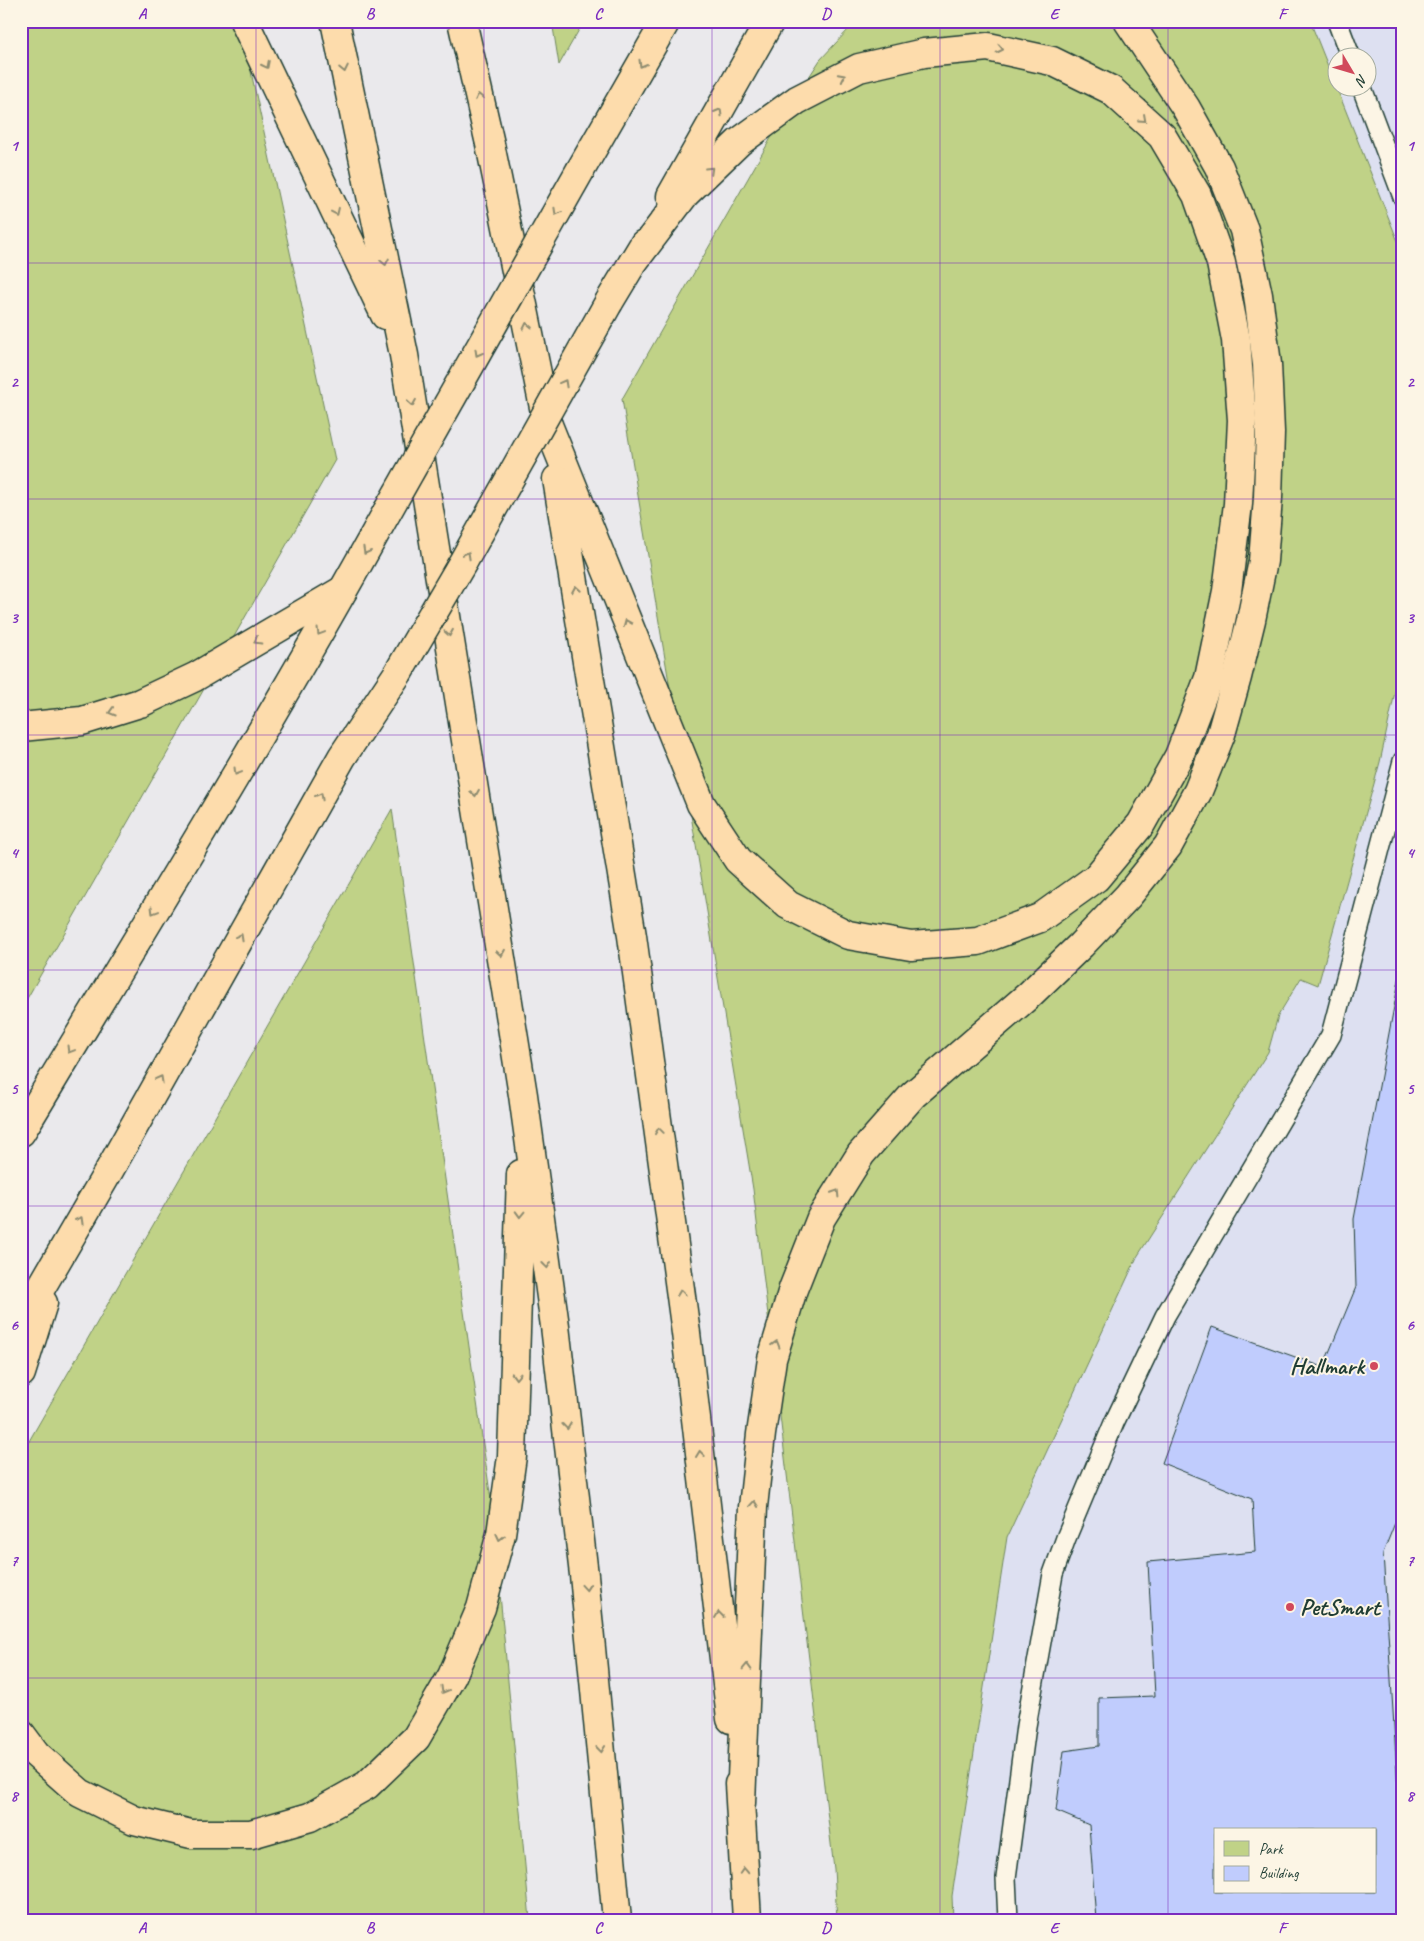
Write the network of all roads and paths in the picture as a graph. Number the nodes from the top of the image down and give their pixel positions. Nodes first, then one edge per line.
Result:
1 (244, 21) edge
2 (334, 21) edge
3 (462, 21) edge
4 (666, 21) edge
5 (770, 21) edge
6 (1128, 21) edge
7 (1337, 21) edge
8 (1347, 48) edge
9 (1366, 98) edge
10 (1403, 197) edge
11 (634, 261) junction
12 (404, 355) junction
13 (548, 425) junction
14 (344, 590) junction
15 (21, 727) edge
16 (1403, 761) edge
17 (523, 1095) junction
18 (21, 1132) edge
19 (55, 1262) junction
20 (21, 1322) edge
21 (21, 1373) edge
22 (21, 1734) edge
23 (741, 1803) junction
24 (617, 1920) edge
25 (747, 1920) edge
26 (1008, 1920) edge

1 -> 12 highway
2 -> 12 highway
13 -> 3 highway
4 -> 14 highway, bridge
11 -> 5 highway
23 -> 6 highway
7 - 8 lane
9 - 10 lane
11 -> 13 highway
19 -> 11 highway, bridge
12 -> 17 highway
23 -> 13 highway
14 -> 15 highway
14 -> 18 highway
16 - 26 lane
17 -> 22 highway
17 -> 24 highway
19 - 20 highway
19 - 21 highway
25 -> 23 highway

